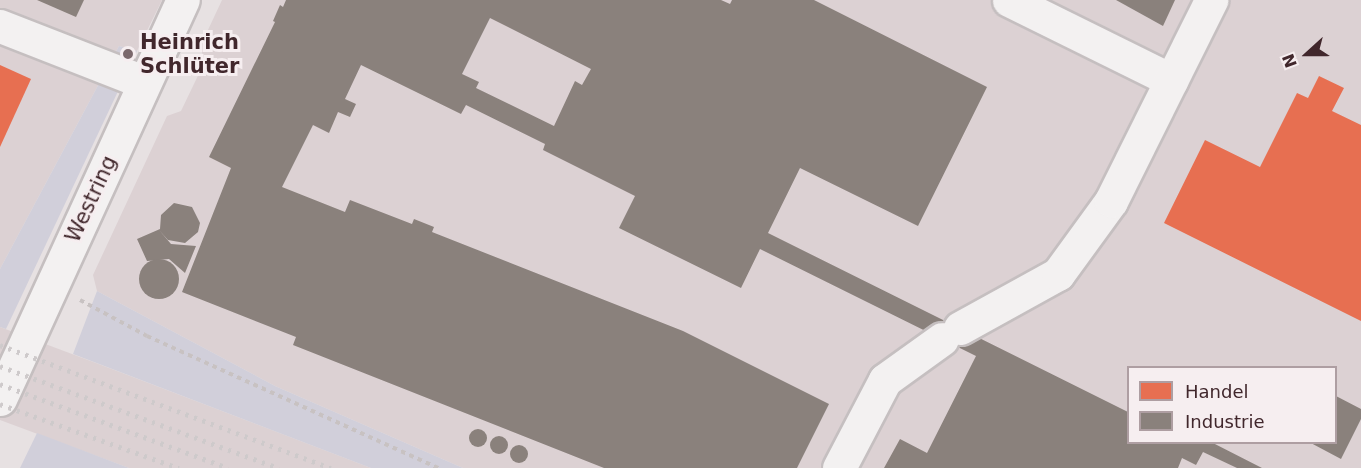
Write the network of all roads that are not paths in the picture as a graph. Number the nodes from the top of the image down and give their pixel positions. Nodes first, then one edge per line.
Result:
1 (183, 0) edge
2 (1009, 0) edge
3 (1211, 0) edge
4 (0, 26) edge
5 (1171, 80) junction
6 (144, 82) junction
7 (0, 399) edge
8 (839, 468) edge

1 - 6 street, Westring
2 - 5 street
3 - 5 street
4 - 6 street
5 - 8 street
6 - 7 street, Westring

